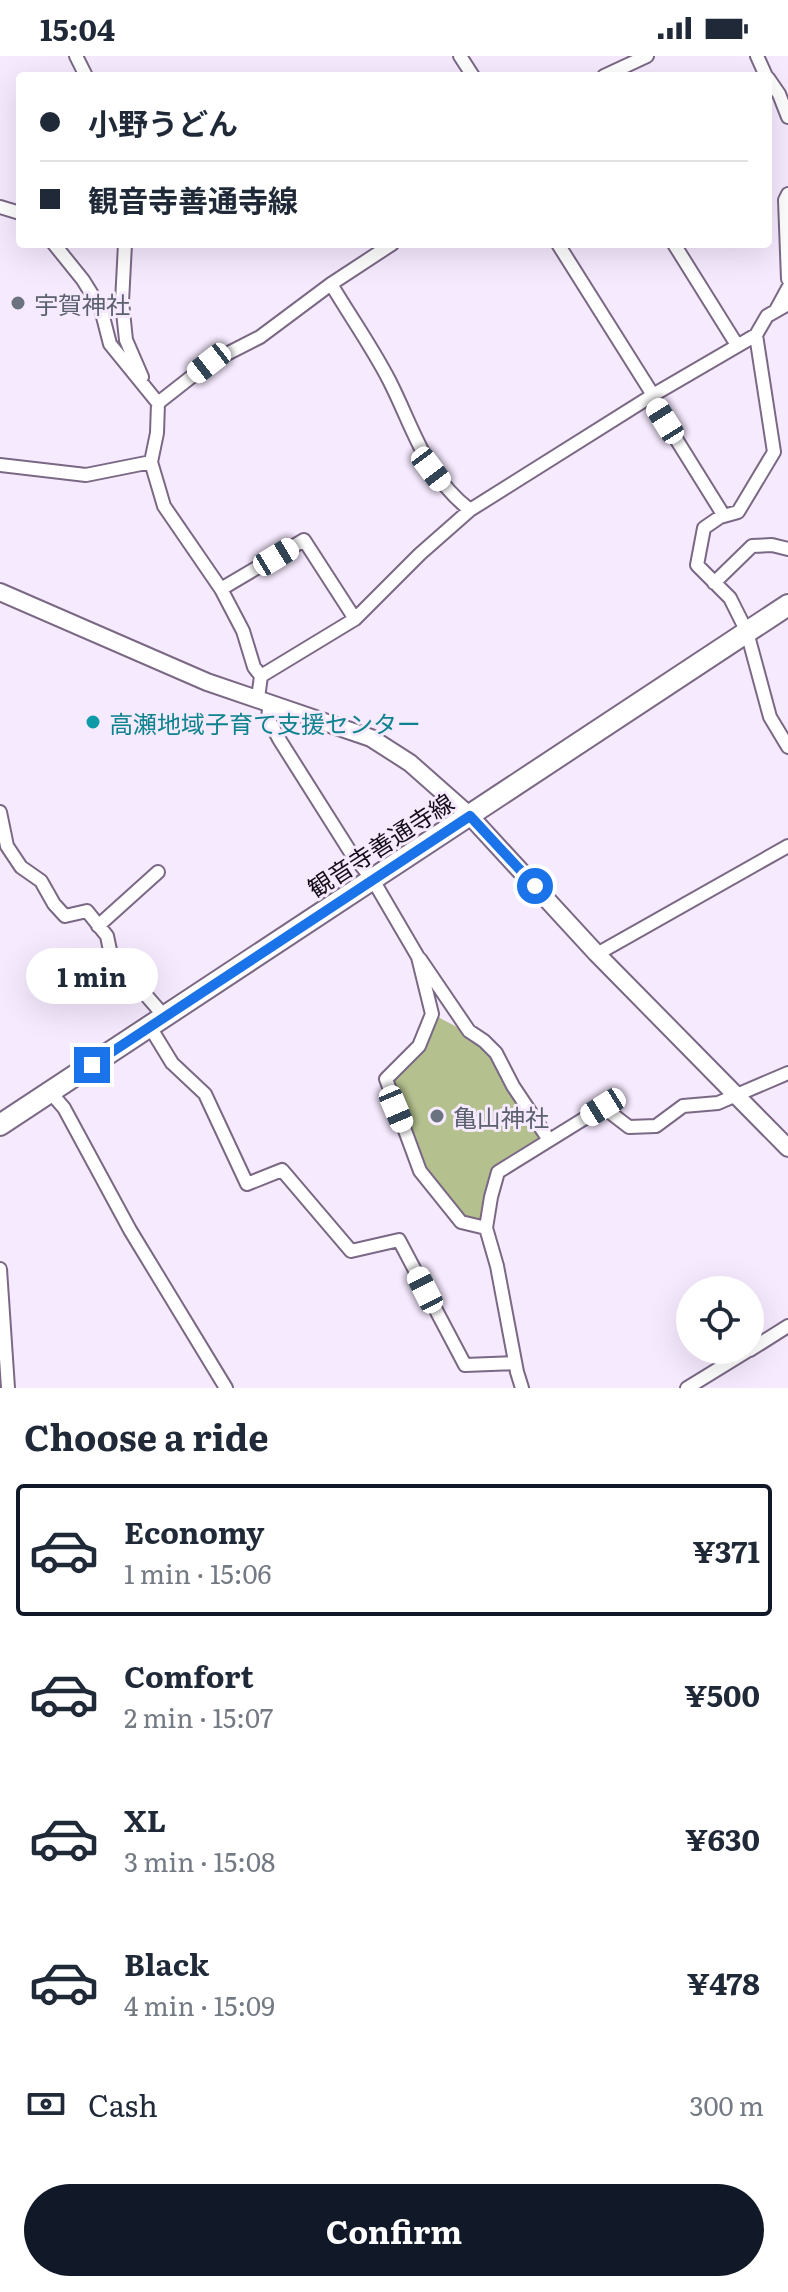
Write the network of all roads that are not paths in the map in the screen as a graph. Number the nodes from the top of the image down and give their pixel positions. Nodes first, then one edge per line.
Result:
1 (647, 56) edge
2 (613, 72) edge
3 (772, 84) edge
4 (788, 117) edge
5 (788, 194) edge
6 (57, 248) edge
7 (125, 248) edge
8 (386, 248) edge
9 (560, 248) edge
10 (676, 248) edge
11 (788, 279) edge
12 (331, 284) junction
13 (788, 288) edge
14 (788, 304) edge
15 (775, 311) junction
16 (756, 335) junction
17 (737, 345) junction
18 (146, 387) junction
19 (651, 396) junction
20 (158, 403) junction
21 (788, 444) edge
22 (774, 452) junction
23 (151, 462) junction
24 (0, 465) edge
25 (470, 510) junction
26 (724, 516) junction
27 (788, 549) edge
28 (714, 583) junction
29 (221, 589) junction
30 (0, 592) edge
31 (788, 605) edge
32 (355, 619) junction
33 (747, 632) junction
34 (261, 676) junction
35 (264, 700) junction
36 (788, 747) edge
37 (0, 812) edge
38 (470, 816) junction
39 (788, 846) edge
40 (158, 872) dead end
41 (373, 880) junction
42 (98, 926) junction
43 (597, 954) junction
44 (418, 957) junction
45 (157, 1022) junction
46 (788, 1073) edge
47 (51, 1093) junction
48 (737, 1096) junction
49 (0, 1125) edge
50 (549, 1140) junction
51 (788, 1148) edge
52 (486, 1228) junction
53 (0, 1269) edge
54 (788, 1326) edge
55 (764, 1341) edge
56 (515, 1363) junction
57 (727, 1364) edge
58 (8, 1388) edge
59 (226, 1388) edge
60 (522, 1388) edge
61 (687, 1388) edge

1 - 2 street
3 - 4 street
5 - 11 street
6 - 18 street
7 - 18 street
8 - 12 street
9 - 19 street
10 - 17 street
12 - 20 street
12 - 25 street
13 - 15 street
14 - 15 street
15 - 16 street
16 - 17 street
16 - 22 street
17 - 19 street
18 - 20 street
19 - 25 street
19 - 26 street
20 - 23 street
21 - 22 street
22 - 26 street
23 - 24 street
23 - 29 street
25 - 32 street
26 - 28 street
27 - 28 street
28 - 33 street
29 - 32 street
29 - 34 street
30 - 35 street
31 - 33 main road, 観音寺善通寺線
32 - 34 street
33 - 36 street
33 - 38 main road, 観音寺善通寺線
34 - 35 street
35 - 38 street
35 - 41 street
37 - 42 street
38 - 41 main road, 観音寺善通寺線
38 - 43 street
39 - 43 street
40 - 42 street
41 - 44 street
41 - 45 main road, 観音寺善通寺線
42 - 45 street
43 - 48 street
44 - 50 street
44 - 52 street
45 - 47 main road, 観音寺善通寺線
45 - 56 street
46 - 48 street
47 - 49 main road, 観音寺善通寺線
47 - 59 street
48 - 50 street
48 - 51 street
50 - 52 street
52 - 56 street
53 - 58 street
54 - 55 street
56 - 60 street
57 - 61 street

